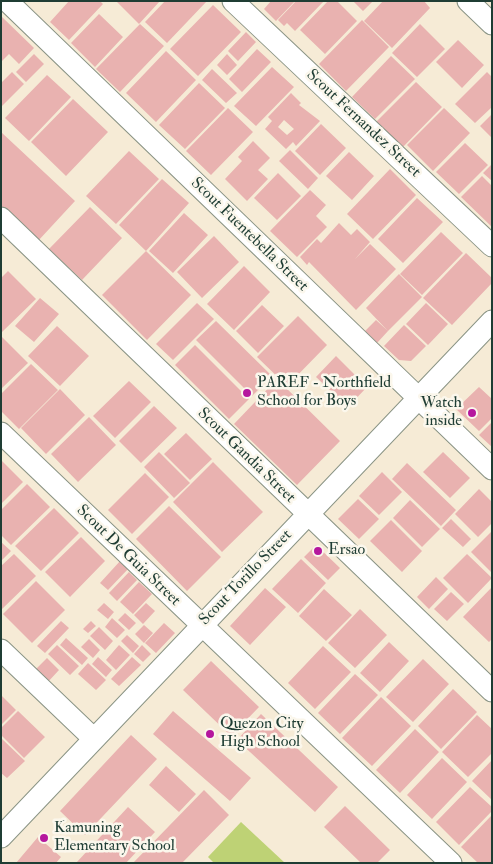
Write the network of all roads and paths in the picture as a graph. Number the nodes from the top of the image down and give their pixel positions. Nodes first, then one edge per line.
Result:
1 (8, 1) edge
2 (233, 1) edge
3 (468, 1) edge
4 (492, 24) edge
5 (1, 218) edge
6 (492, 246) edge
7 (492, 321) edge
8 (417, 398) junction
9 (1, 433) edge
10 (492, 469) edge
11 (306, 515) junction
12 (200, 626) junction
13 (1, 650) edge
14 (492, 692) edge
15 (94, 739) junction
16 (1, 837) edge
17 (451, 863) edge

1 - 8 street, Scout Fuentebella Street
2 - 6 street, Scout Fernandez Street
3 - 4 street
5 - 11 street, Scout Gandia Street
7 - 8 street, Scout Torillo Street
8 - 10 street, Scout Fuentebella Street
8 - 11 street, Scout Torillo Street
9 - 12 street, Scout De Guia Street
11 - 12 street, Scout Torillo Street
11 - 14 street, Scout Gandia Street
12 - 15 street, Scout Torillo Street
12 - 17 street, Scout De Guia Street
13 - 15 street
15 - 16 street, Scout Torillo Street

